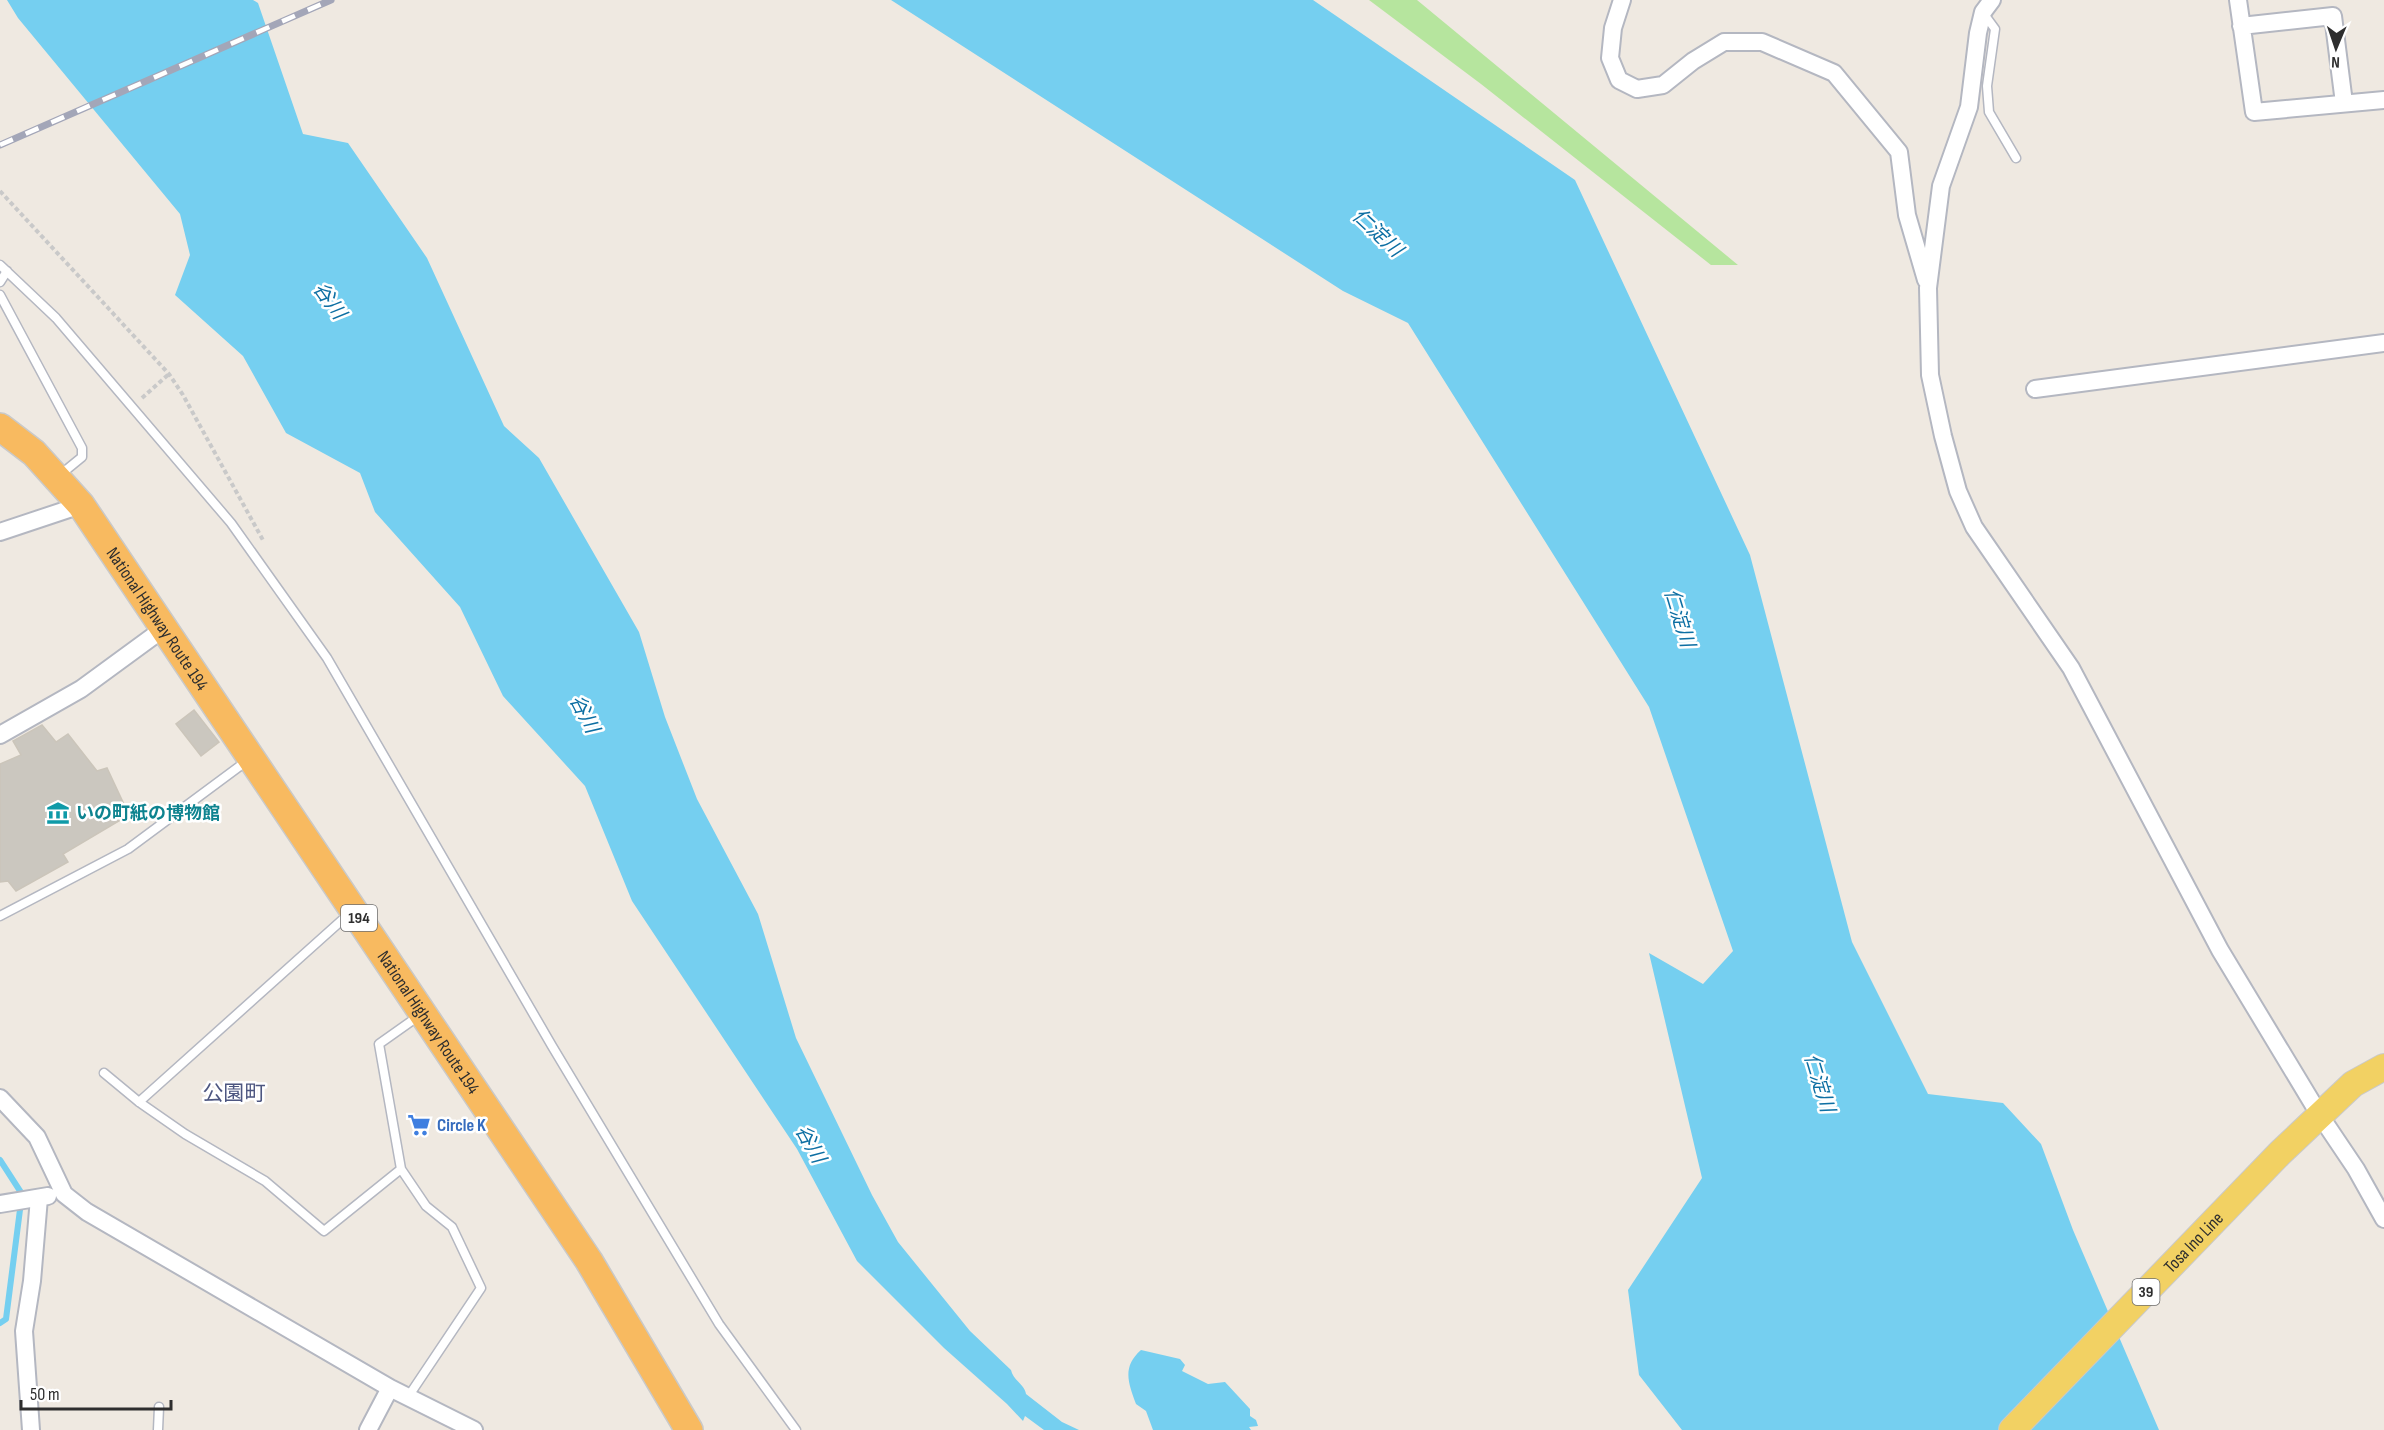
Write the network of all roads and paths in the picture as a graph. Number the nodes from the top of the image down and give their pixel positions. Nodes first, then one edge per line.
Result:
1 (1622, 0) edge
2 (2238, 0) edge
3 (1982, 4) edge
4 (2241, 26) junction
5 (2384, 99) edge
6 (2344, 104) junction
7 (2016, 158) dead end
8 (1, 192) edge
9 (3, 268) edge
10 (0, 282) edge
11 (1928, 288) junction
12 (0, 295) edge
13 (2384, 343) edge
14 (168, 374) junction
15 (2035, 389) dead end
16 (133, 407) junction
17 (0, 428) edge
18 (57, 477) junction
19 (81, 505) junction
20 (0, 532) edge
21 (268, 549) dead end
22 (163, 629) junction
23 (0, 735) edge
24 (250, 758) junction
25 (354, 910) junction
26 (0, 916) edge
27 (423, 1013) junction
28 (2384, 1067) edge
29 (104, 1073) dead end
30 (0, 1098) edge
31 (139, 1102) junction
32 (2319, 1114) junction
33 (401, 1169) junction
34 (64, 1194) junction
35 (39, 1198) junction
36 (0, 1204) edge
37 (2384, 1219) edge
38 (390, 1388) junction
39 (408, 1397) junction
40 (159, 1407) dead end
41 (31, 1430) edge
42 (158, 1430) edge
43 (368, 1430) edge
44 (474, 1430) edge
45 (689, 1430) edge
46 (796, 1430) edge
47 (2012, 1430) edge

1 - 11 street
2 - 4 street
3 - 7 lane
3 - 11 street
4 - 6 street
4 - 6 street
5 - 6 street
8 - 14 path
9 - 10 lane
9 - 16 lane
11 - 32 street
12 - 18 lane
13 - 15 street
14 - 16 path
14 - 21 path
16 - 46 lane
17 - 18 highway, National Highway Route 194 / 194
18 - 19 highway, National Highway Route 194 / 194
19 - 20 street
19 - 22 highway, National Highway Route 194 / 194
22 - 23 street
22 - 24 highway, National Highway Route 194 / 194
24 - 25 highway, National Highway Route 194 / 194
24 - 26 lane
25 - 27 highway, National Highway Route 194 / 194
25 - 31 lane
27 - 33 lane
27 - 45 highway, National Highway Route 194 / 194
28 - 32 main road, Tosa Ino Line / 39
29 - 31 lane
30 - 34 street
31 - 33 lane
32 - 37 street
32 - 47 main road, Tosa Ino Line / 39
33 - 39 lane
34 - 35 street
34 - 38 street
35 - 36 street
35 - 41 street
38 - 39 street
38 - 43 street
39 - 44 street
40 - 42 lane

